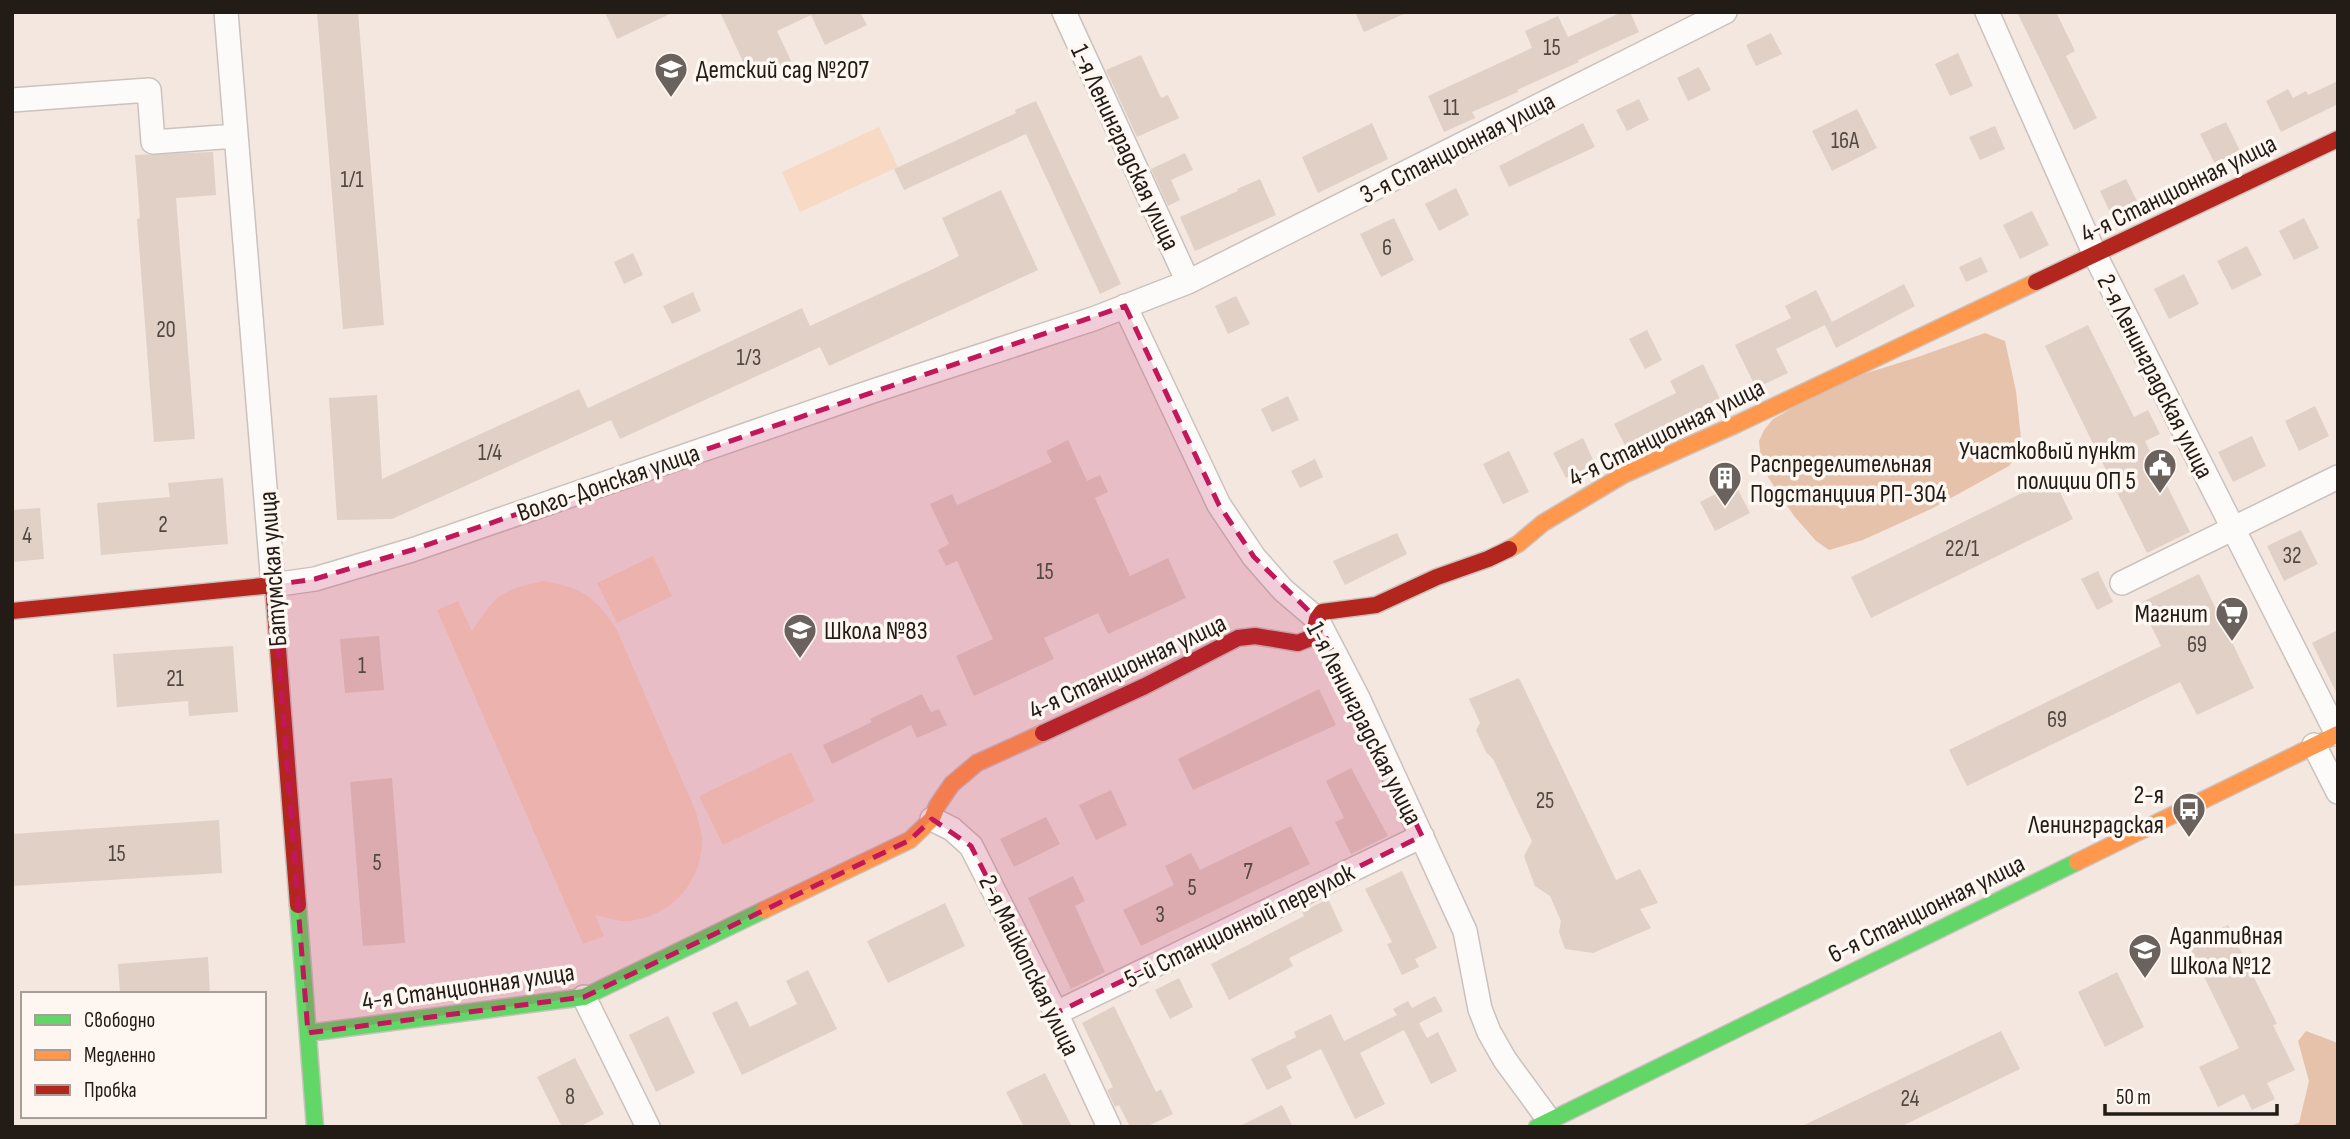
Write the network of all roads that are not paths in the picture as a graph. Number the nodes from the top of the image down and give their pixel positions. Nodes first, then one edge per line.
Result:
1 (226, 12) edge
2 (1064, 12) edge
3 (1725, 12) edge
4 (1987, 12) edge
5 (12, 100) edge
6 (236, 136) junction
7 (2338, 139) edge
8 (2095, 255) junction
9 (1188, 282) junction
10 (1125, 306) junction
11 (2338, 477) edge
12 (2234, 528) junction
13 (2122, 583) dead end
14 (273, 585) junction
15 (12, 611) edge
16 (1317, 619) junction
17 (2337, 734) edge
18 (2314, 745) junction
19 (2338, 792) edge
20 (932, 819) junction
21 (1422, 836) junction
22 (584, 997) junction
23 (1056, 1013) junction
24 (307, 1033) junction
25 (1558, 1121) edge
26 (315, 1127) edge
27 (648, 1127) edge
28 (1109, 1127) edge

1 - 6 street, Батумская улица
2 - 9 street, 1-я Ленинградская улица
3 - 9 street, 3-я Станционная улица
4 - 8 street, 2-я Ленинградская улица
5 - 6 street
6 - 14 street, Батумская улица
7 - 8 street, 4-я Станционная улица
8 - 12 street, 2-я Ленинградская улица
8 - 16 street, 4-я Станционная улица
9 - 10 street, Волго-Донская улица
10 - 14 street, Волго-Донская улица
10 - 16 street, 1-я Ленинградская улица
11 - 12 street
12 - 13 street
12 - 17 street, 2-я Ленинградская улица
14 - 15 street, Волго-Донская улица
14 - 24 street, Батумская улица
16 - 20 street, 4-я Станционная улица
16 - 21 street, 1-я Ленинградская улица
17 - 18 street, 6-я Станционная улица
18 - 19 street
18 - 25 street, 6-я Станционная улица
20 - 22 street, 4-я Станционная улица
20 - 23 street, 2-я Майкопская улица
21 - 23 street, 5-й Станционный переулок
21 - 25 street, 1-я Ленинградская улица
22 - 24 street, 4-я Станционная улица
22 - 27 street
23 - 28 street, 2-я Майкопская улица
24 - 26 street, Батумская улица

